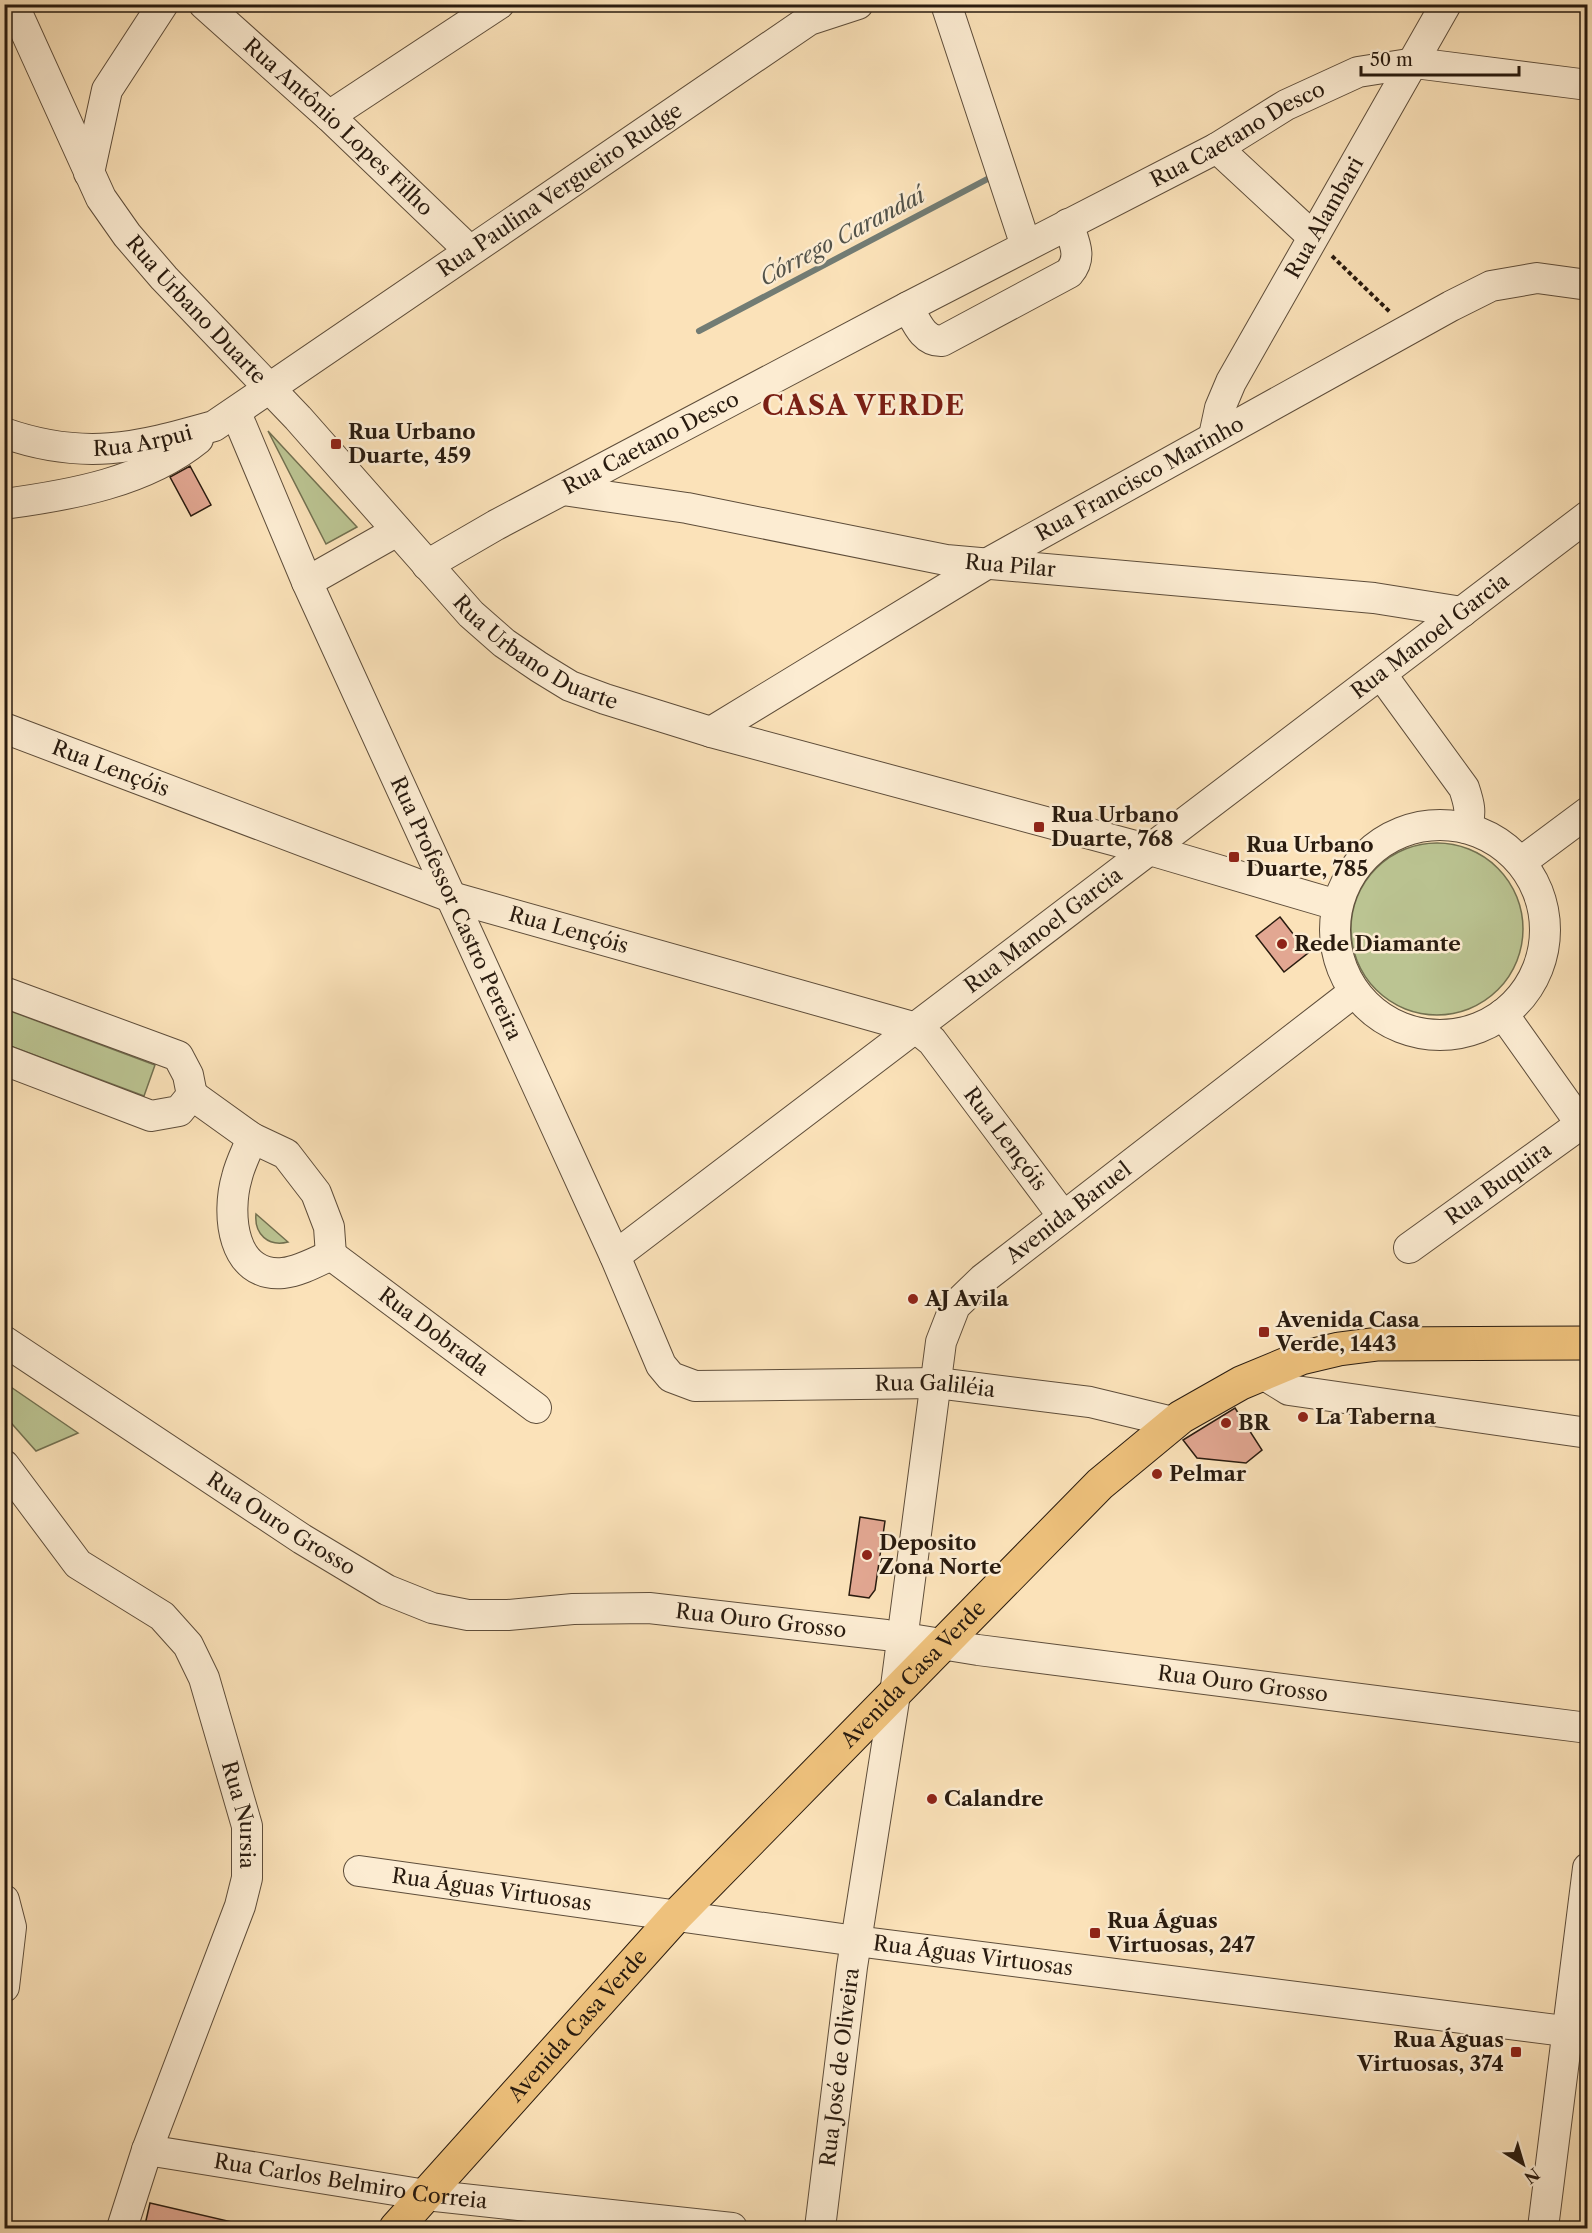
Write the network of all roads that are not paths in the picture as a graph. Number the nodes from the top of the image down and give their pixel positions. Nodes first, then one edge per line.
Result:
1 (13, 4) edge
2 (163, 4) edge
3 (204, 4) edge
4 (499, 4) edge
5 (858, 4) edge
6 (946, 4) edge
7 (1446, 4) edge
8 (806, 12) edge
9 (1414, 63) junction
10 (1587, 85) edge
11 (107, 90) junction
12 (57, 100) junction
13 (329, 116) junction
14 (1217, 148) junction
15 (89, 172) junction
16 (1068, 224) junction
17 (1312, 236) junction
18 (1026, 246) junction
19 (469, 250) junction
20 (1587, 285) edge
21 (908, 307) junction
22 (269, 389) junction
23 (225, 419) junction
24 (4, 433) edge
25 (1214, 436) junction
26 (563, 490) junction
27 (4, 504) edge
28 (1587, 516) edge
29 (397, 531) junction
30 (988, 564) junction
31 (427, 565) junction
32 (307, 582) junction
33 (1462, 612) junction
34 (1381, 675) junction
35 (4, 728) edge
36 (711, 732) junction
37 (1587, 812) edge
38 (1466, 828) junction
39 (1150, 850) junction
40 (1521, 861) junction
41 (451, 897) junction
42 (1338, 904) junction
43 (4, 992) edge
44 (1354, 992) junction
45 (1503, 1014) junction
46 (916, 1028) junction
47 (4, 1060) edge
48 (192, 1095) junction
49 (1585, 1122) edge
50 (252, 1138) junction
51 (1063, 1216) junction
52 (1409, 1248) dead end
53 (331, 1255) junction
54 (615, 1256) junction
55 (4, 1341) edge
56 (1587, 1342) edge
57 (1263, 1374) junction
58 (937, 1383) junction
59 (695, 1386) joint
60 (536, 1408) dead end
61 (1173, 1422) junction
62 (1587, 1433) edge
63 (4, 1465) edge
64 (17, 1499) edge
65 (901, 1637) junction
66 (942, 1644) junction
67 (895, 1694) junction
68 (1587, 1728) edge
69 (1587, 1868) edge
70 (359, 1871) dead end
71 (4, 1900) edge
72 (676, 1916) junction
73 (856, 1941) junction
74 (4, 1987) edge
75 (1576, 2032) edge
76 (147, 2150) junction
77 (426, 2195) junction
78 (122, 2229) edge
79 (396, 2229) edge
80 (732, 2229) edge
81 (820, 2229) edge
82 (1543, 2229) edge

1 - 12 street, Rua Urbano Duarte
2 - 11 street
3 - 13 street, Rua Antônio Lopes Filho
4 - 13 street
5 - 8 street, Rua Paulina Vergueiro Rudge
6 - 18 street
7 - 9 street, Rua Alambari
8 - 19 street, Rua Paulina Vergueiro Rudge
9 - 10 street, Rua Caetano Desco
9 - 14 street, Rua Caetano Desco
9 - 17 street, Rua Alambari
11 - 12 street
11 - 15 street
12 - 15 street, Rua Urbano Duarte
13 - 19 street, Rua Antônio Lopes Filho
14 - 16 street, Rua Caetano Desco
14 - 17 street
15 - 22 street, Rua Urbano Duarte
16 - 18 street, Rua Caetano Desco
16 - 21 street
17 - 25 street, Rua Alambari
18 - 21 street, Rua Caetano Desco
19 - 22 street, Rua Paulina Vergueiro Rudge
20 - 25 street, Rua Francisco Marinho
21 - 26 street, Rua Caetano Desco
22 - 23 street, Rua Arpui
22 - 29 street, Rua Urbano Duarte
23 - 24 street, Rua Arpui
23 - 27 street
23 - 32 street, Rua Professor Castro Pereira
25 - 30 street, Rua Francisco Marinho
26 - 30 street, Rua Pilar
26 - 31 street, Rua Caetano Desco
28 - 33 street, Rua Manoel Garcia
29 - 31 street, Rua Urbano Duarte
29 - 32 street
30 - 33 street, Rua Pilar
30 - 36 street, Rua Francisco Marinho
31 - 36 street, Rua Urbano Duarte
32 - 41 street, Rua Professor Castro Pereira
33 - 34 street, Rua Manoel Garcia
34 - 38 street
34 - 39 street, Rua Manoel Garcia
35 - 41 street, Rua Lençóis
36 - 39 street, Rua Urbano Duarte
37 - 40 street
38 - 40 street
38 - 42 street
39 - 42 street, Rua Urbano Duarte
39 - 46 street, Rua Manoel Garcia
40 - 45 street
41 - 46 street, Rua Lençóis
41 - 54 street, Rua Professor Castro Pereira
42 - 44 street
43 - 48 street
44 - 45 street
44 - 51 street, Avenida Baruel
45 - 49 street
46 - 51 street, Rua Lençóis
46 - 54 street, Rua Manoel Garcia
47 - 48 street
48 - 50 street
49 - 52 street, Rua Buquira
50 - 53 street
50 - 53 street
51 - 58 street, Avenida Baruel
53 - 60 street, Rua Dobrada
54 - 59 street, Rua Professor Castro Pereira
55 - 65 street, Rua Ouro Grosso
56 - 57 main road, Avenida Casa Verde
57 - 61 main road, Avenida Casa Verde
57 - 62 street
58 - 59 street, Rua Galiléia
58 - 61 street, Rua Galiléia
58 - 65 street, Avenida Baruel
61 - 66 main road, Avenida Casa Verde
63 - 64 street, Rua Nursia
64 - 76 street, Rua Nursia
65 - 66 street, Rua Ouro Grosso
65 - 67 street, Avenida Baruel
66 - 67 main road, Avenida Casa Verde
66 - 68 street, Rua Ouro Grosso
67 - 72 main road, Avenida Casa Verde
67 - 73 street, Rua José de Oliveira
69 - 75 street
70 - 72 street, Rua Águas Virtuosas
71 - 74 street
72 - 73 street, Rua Águas Virtuosas
72 - 77 main road, Avenida Casa Verde
73 - 75 street, Rua Águas Virtuosas
73 - 81 street, Rua José de Oliveira
75 - 82 street
76 - 77 street, Rua Carlos Belmiro Correia
76 - 78 street, Rua Nursia
77 - 79 main road, Avenida Casa Verde
77 - 80 street, Rua Carlos Belmiro Correia

